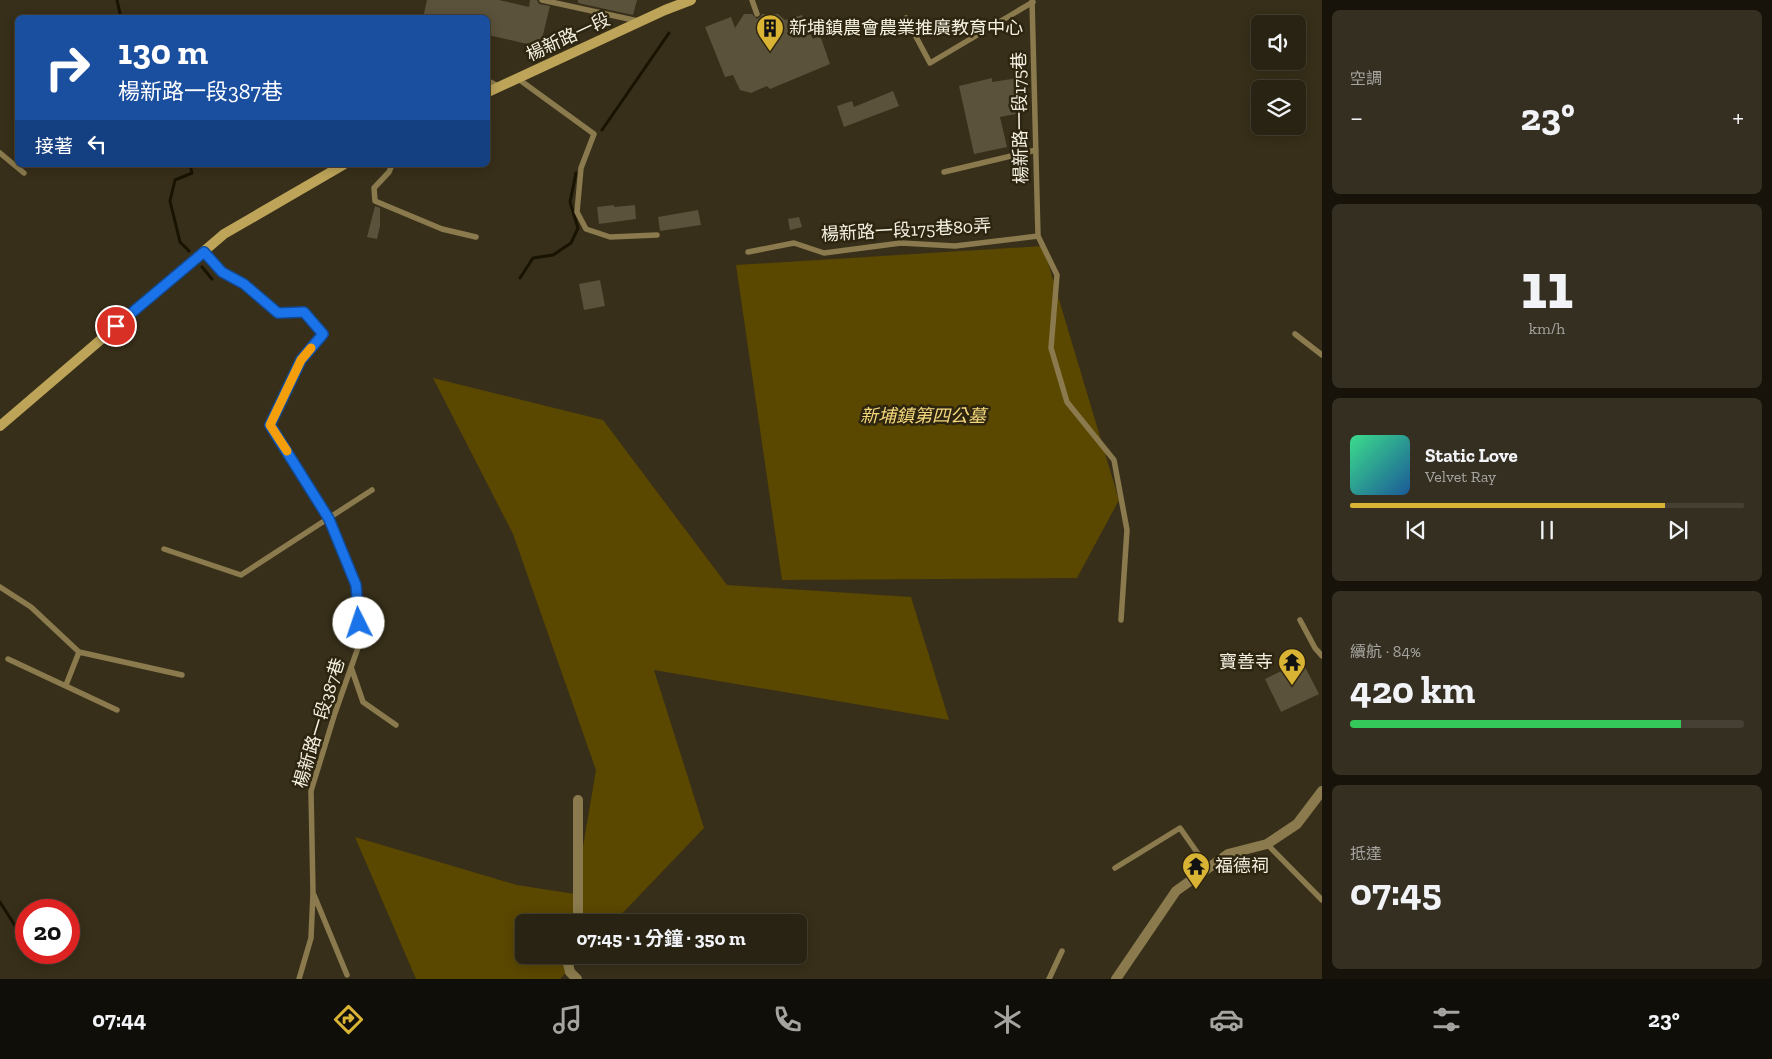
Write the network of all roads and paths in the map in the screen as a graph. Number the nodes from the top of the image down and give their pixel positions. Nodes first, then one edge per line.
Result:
1 (542, 0) edge
2 (690, 0) edge
3 (752, 0) edge
4 (1032, 1) edge
5 (678, 2) edge
6 (757, 14) dead end
7 (906, 18) dead end
8 (640, 21) junction
9 (518, 78) junction
10 (490, 82) edge
11 (490, 85) edge
12 (500, 87) junction
13 (490, 91) edge
14 (1036, 150) junction
15 (0, 153) edge
16 (15, 166) edge
17 (17, 167) edge
18 (340, 167) edge
19 (391, 167) edge
20 (944, 172) dead end
21 (24, 173) dead end
22 (657, 235) dead end
23 (1038, 236) junction
24 (476, 237) dead end
25 (204, 252) junction
26 (748, 252) dead end
27 (1295, 334) dead end
28 (1322, 355) edge
29 (0, 426) edge
30 (372, 490) dead end
31 (329, 519) junction
32 (164, 549) dead end
33 (0, 587) edge
34 (1121, 620) dead end
35 (1300, 620) dead end
36 (79, 652) junction
37 (1322, 656) edge
38 (8, 659) dead end
39 (351, 668) junction
40 (182, 675) dead end
41 (66, 685) junction
42 (117, 710) dead end
43 (396, 725) dead end
44 (1322, 791) edge
45 (578, 800) dead end
46 (1267, 844) junction
47 (1115, 868) dead end
48 (1208, 868) junction
49 (313, 893) junction
50 (1322, 900) edge
51 (578, 914) edge
52 (1062, 951) dead end
53 (568, 964) edge
54 (347, 974) dead end
55 (300, 979) edge
56 (577, 979) edge
57 (1049, 979) edge
58 (1116, 979) edge

1 - 8 lane
2 - 5 main road, 楊新路一段
3 - 6 lane
4 - 7 lane
4 - 14 lane, 楊新路一段175巷
5 - 8 main road, 楊新路一段
8 - 9 main road, 楊新路一段
9 - 12 main road, 楊新路一段
9 - 22 lane
10 - 12 lane
11 - 12 lane
12 - 13 main road, 楊新路一段
14 - 20 lane
14 - 23 lane, 楊新路一段175巷
15 - 16 lane
17 - 21 lane
18 - 25 main road
19 - 24 lane
23 - 26 lane, 楊新路一段175巷80弄
23 - 34 lane
25 - 29 main road
25 - 31 lane, 楊新路一段387巷
27 - 28 lane
30 - 31 lane
31 - 32 lane
31 - 39 lane, 楊新路一段387巷
33 - 36 lane
35 - 37 lane
36 - 40 lane
36 - 41 lane
38 - 41 lane
39 - 43 lane
39 - 49 lane, 楊新路一段387巷
41 - 42 lane
44 - 46 street
45 - 51 street
46 - 48 street
46 - 50 lane
47 - 48 lane
48 - 58 street
49 - 54 lane
49 - 55 lane, 楊新路一段387巷
52 - 57 lane
53 - 56 street

